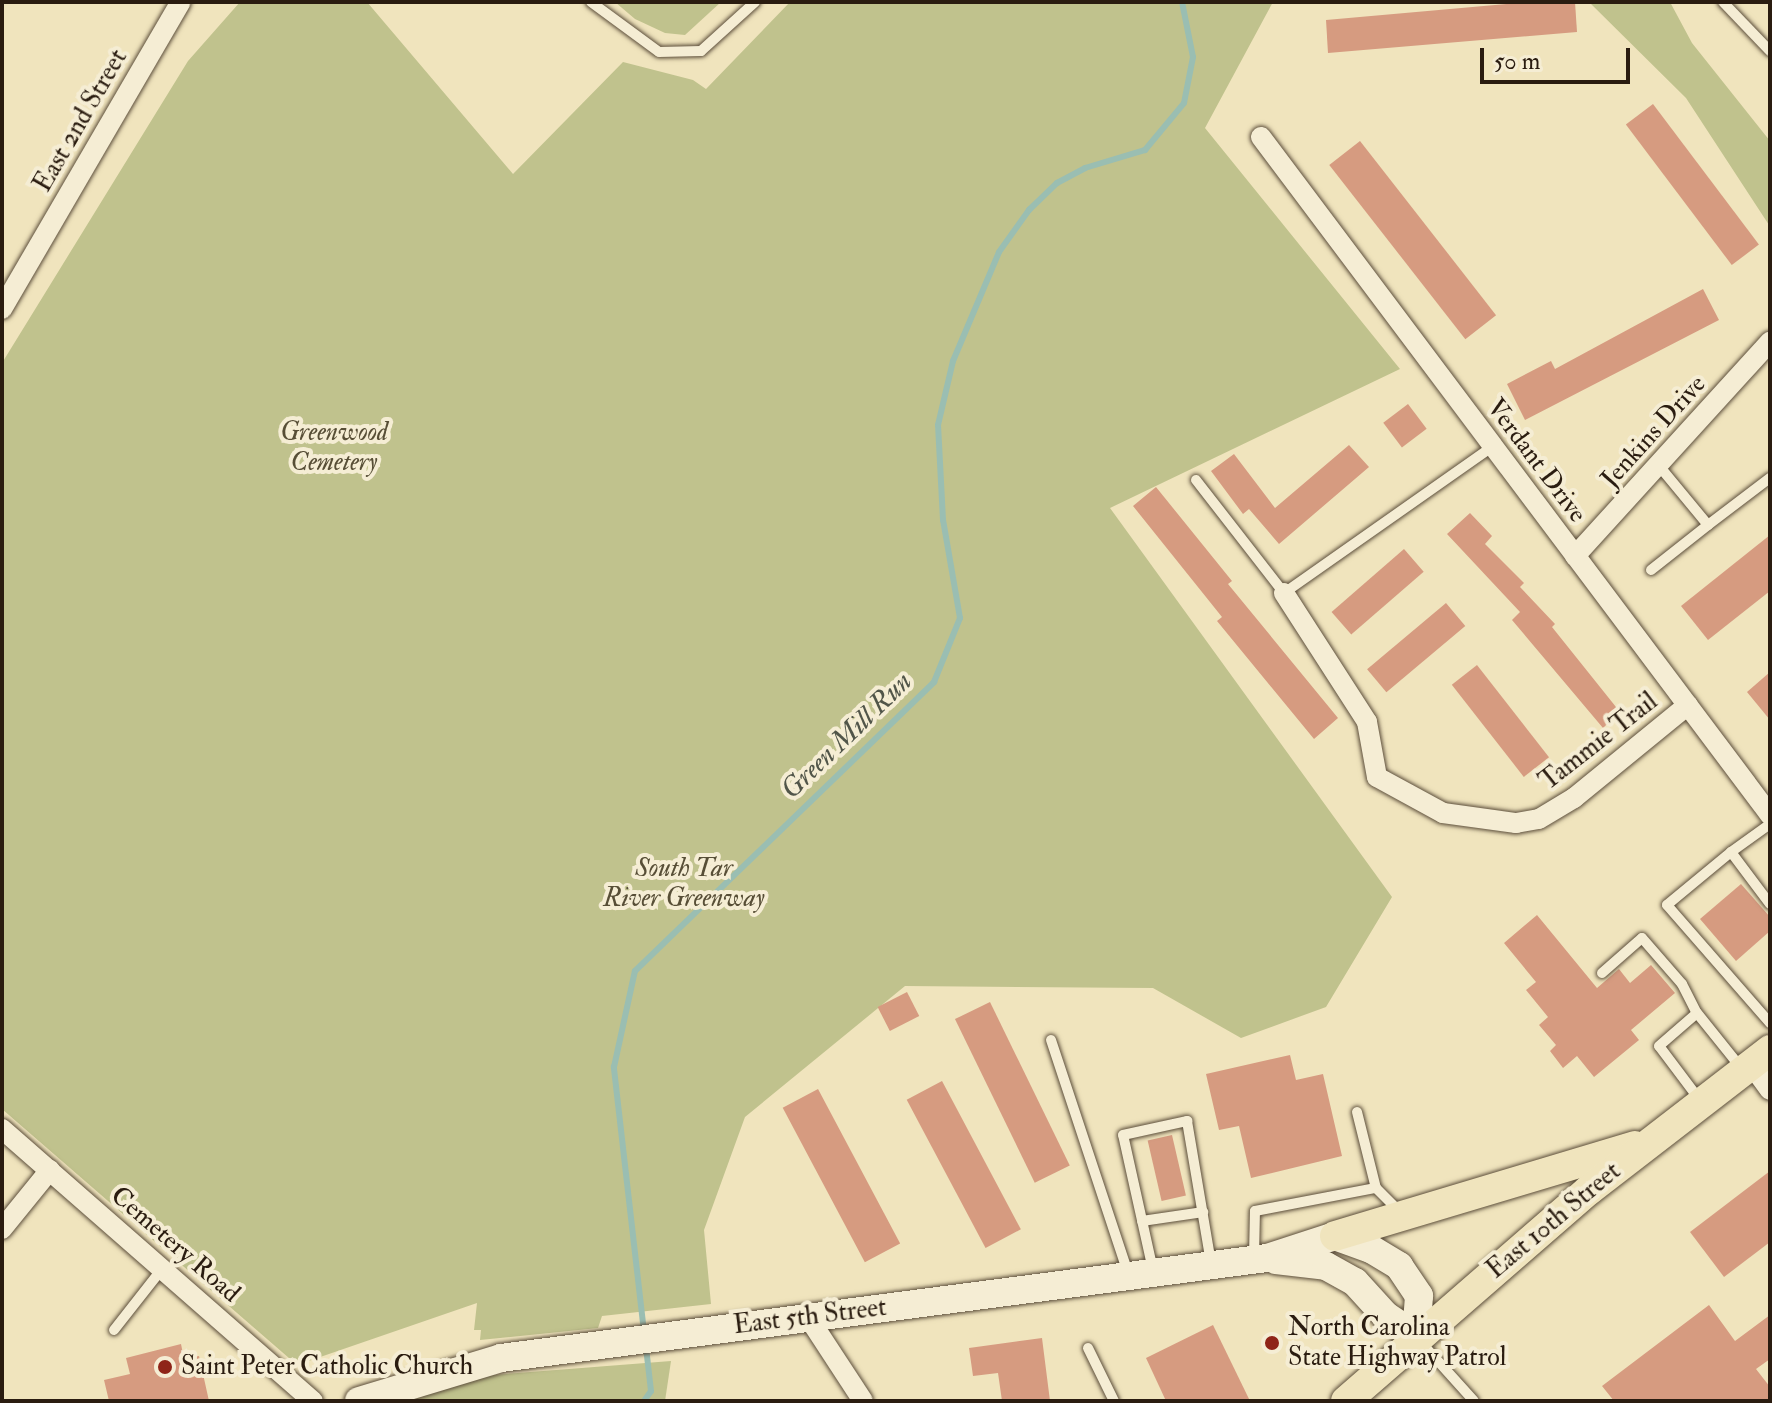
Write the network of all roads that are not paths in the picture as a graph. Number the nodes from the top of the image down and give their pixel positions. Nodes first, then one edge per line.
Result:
1 (181, 2) edge
2 (591, 2) edge
3 (755, 2) edge
4 (1723, 2) edge
5 (1770, 51) edge
6 (1261, 137) dead end
7 (2, 309) edge
8 (1770, 342) edge
9 (1493, 446) junction
10 (1660, 467) junction
11 (1770, 478) edge
12 (1196, 480) dead end
13 (1708, 525) junction
14 (1575, 556) junction
15 (1651, 570) dead end
16 (1284, 593) junction
17 (1688, 705) junction
18 (1770, 815) edge
19 (1770, 824) edge
20 (1731, 852) junction
21 (1770, 904) edge
22 (1602, 973) dead end
23 (1697, 1013) junction
24 (1770, 1023) edge
25 (1051, 1040) dead end
26 (1755, 1061) edge
27 (1770, 1090) edge
28 (1702, 1102) junction
29 (1357, 1112) dead end
30 (2, 1129) edge
31 (1652, 1141) junction
32 (50, 1170) junction
33 (1376, 1188) junction
34 (1203, 1212) junction
35 (1403, 1214) junction
36 (1142, 1221) junction
37 (2, 1229) edge
38 (1335, 1236) junction
39 (1261, 1259) junction
40 (1212, 1265) junction
41 (162, 1269) junction
42 (1141, 1274) junction
43 (808, 1317) junction
44 (114, 1330) dead end
45 (1416, 1336) junction
46 (1088, 1348) dead end
47 (313, 1401) edge
48 (359, 1401) edge
49 (863, 1401) edge
50 (1114, 1401) edge
51 (1346, 1401) edge
52 (1474, 1401) edge

1 - 7 street, East 2nd Street
2 - 3 lane
4 - 5 lane
6 - 9 street, Verdant Drive
8 - 10 street, Jenkins Drive
9 - 14 street, Verdant Drive
9 - 16 lane
10 - 13 lane
10 - 14 street, Jenkins Drive
11 - 13 lane
12 - 16 lane
13 - 15 lane
14 - 17 street, Verdant Drive
16 - 17 street, Tammie Trail
17 - 18 street, Verdant Drive
19 - 20 lane
20 - 21 lane
20 - 24 lane
22 - 23 lane
23 - 26 lane
23 - 28 lane
25 - 42 lane
26 - 27 street
26 - 28 main road, East 10th Street
28 - 31 main road, East 10th Street
29 - 33 lane
30 - 32 street, Cemetery Road
31 - 35 main road
31 - 45 main road, East 10th Street
32 - 37 street
32 - 41 street, Cemetery Road
33 - 35 lane
33 - 39 lane
34 - 36 lane
34 - 36 lane
34 - 40 lane
35 - 38 main road
36 - 42 lane
38 - 39 main road, East 5th Street
38 - 45 main road
39 - 40 main road, East 5th Street
39 - 45 main road, East 5th Street
40 - 42 main road, East 5th Street
41 - 44 lane
41 - 47 street, Cemetery Road
42 - 43 main road, East 5th Street
43 - 48 main road, East 5th Street
43 - 49 street
45 - 51 main road, East 10th Street
45 - 52 lane
46 - 50 lane

